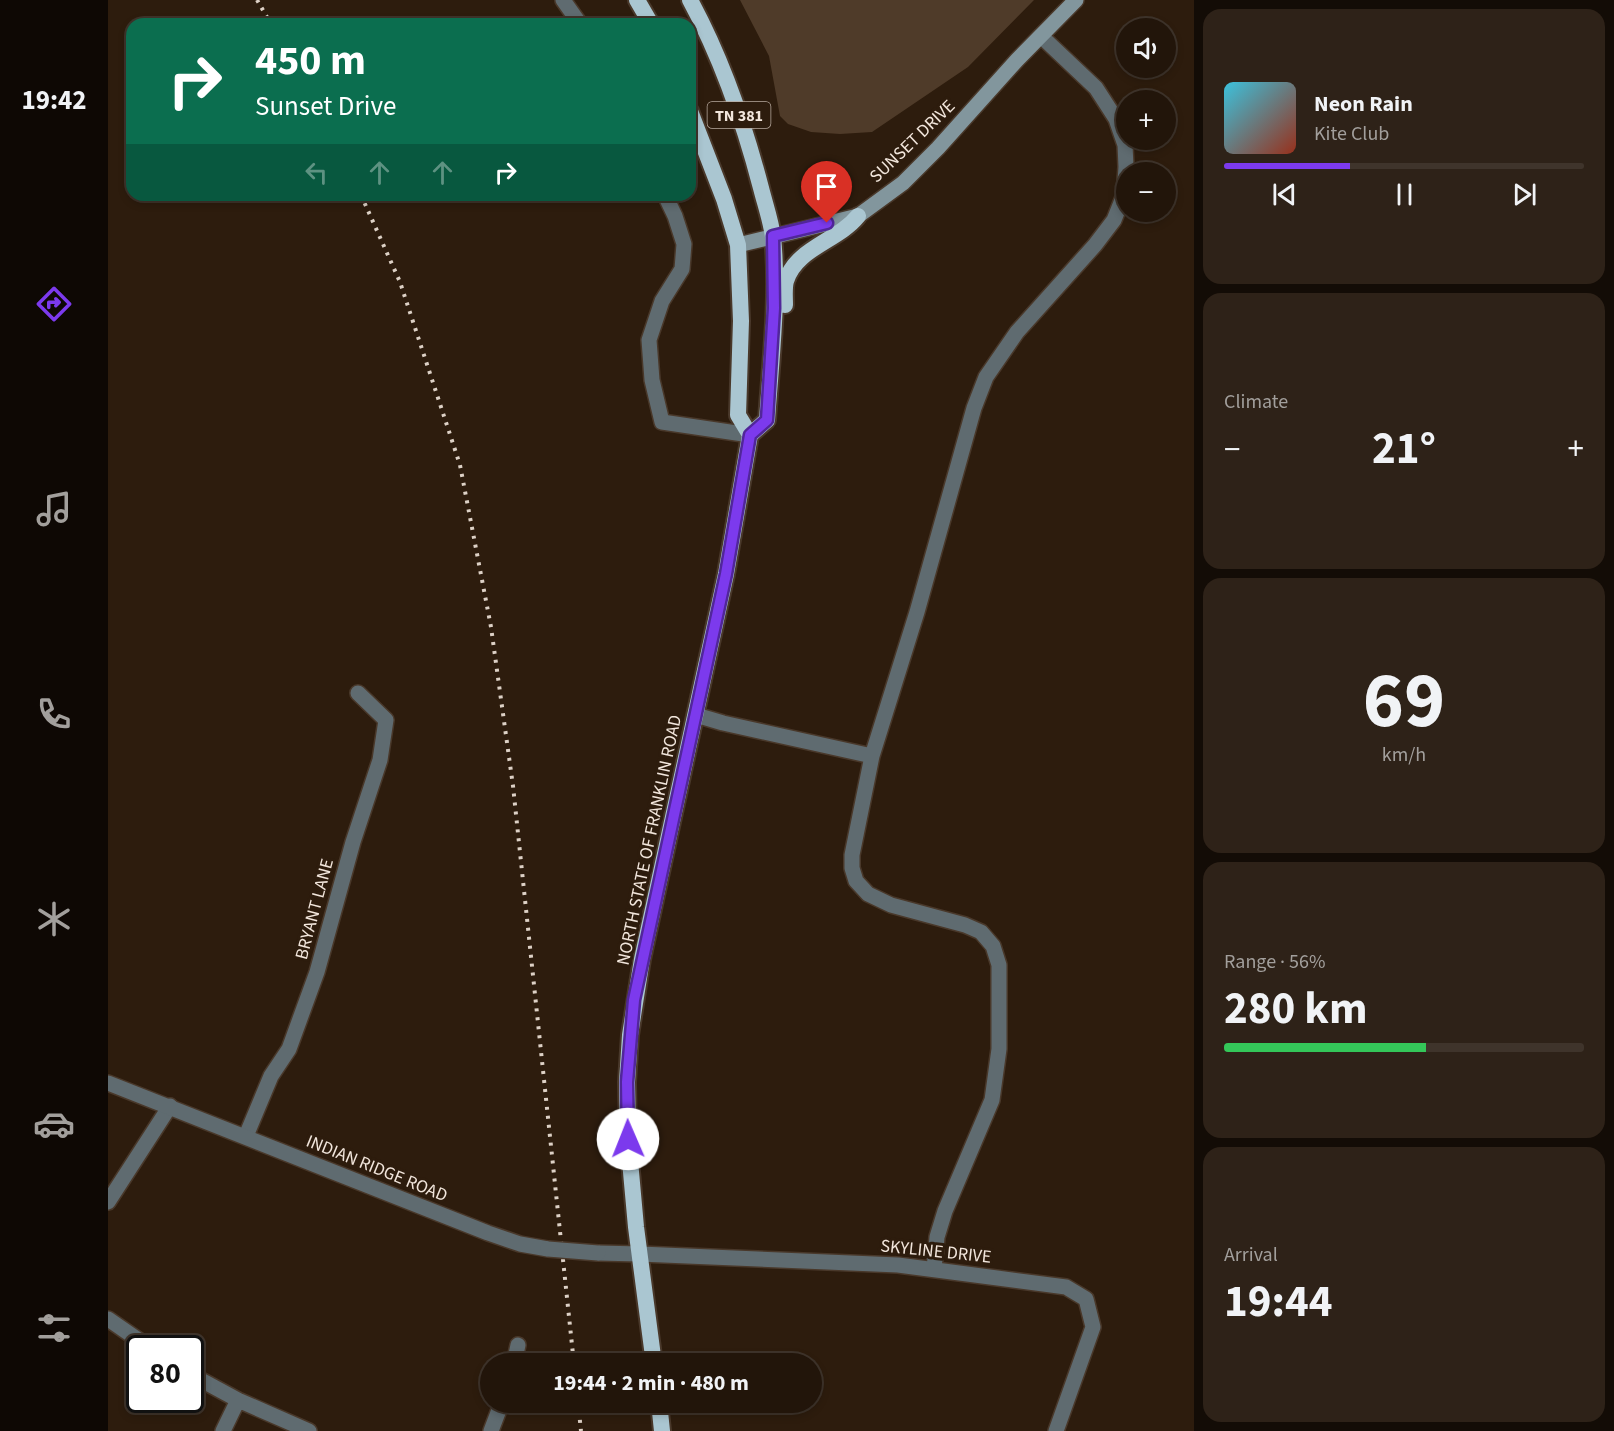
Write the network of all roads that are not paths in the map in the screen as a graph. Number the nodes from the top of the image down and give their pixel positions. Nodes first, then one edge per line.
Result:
1 (563, 0) edge
2 (637, 0) edge
3 (690, 0) edge
4 (1076, 0) edge
5 (576, 18) edge
6 (648, 18) edge
7 (1041, 36) junction
8 (696, 127) edge
9 (668, 201) edge
10 (858, 216) junction
11 (773, 236) junction
12 (738, 245) junction
13 (770, 379) junction
14 (750, 435) junction
15 (358, 693) dead end
16 (696, 715) junction
17 (872, 756) junction
18 (108, 1083) edge
19 (170, 1106) junction
20 (246, 1136) junction
21 (108, 1202) edge
22 (640, 1254) junction
23 (933, 1269) junction
24 (108, 1319) edge
25 (131, 1335) edge
26 (518, 1345) dead end
27 (516, 1353) edge
28 (653, 1353) edge
29 (204, 1382) edge
30 (238, 1400) junction
31 (498, 1413) edge
32 (660, 1413) edge
33 (223, 1431) edge
34 (309, 1431) edge
35 (491, 1431) edge
36 (662, 1431) edge
37 (1056, 1431) edge

1 - 5 street
2 - 6 highway
3 - 11 highway, NORTH STATE OF FRANKLIN ROAD / TN 381
4 - 7 main road, SUNSET DRIVE
7 - 10 main road, SUNSET DRIVE
7 - 17 street
8 - 12 highway, TN 381
9 - 14 street
10 - 11 main road, SUNSET DRIVE
10 - 13 highway
11 - 12 main road, SUNSET DRIVE
11 - 13 highway, NORTH STATE OF FRANKLIN ROAD / TN 381
12 - 14 highway, TN 381
13 - 14 highway, NORTH STATE OF FRANKLIN ROAD / TN 381
14 - 16 highway, NORTH STATE OF FRANKLIN ROAD / TN 381
15 - 20 street, BRYANT LANE
16 - 17 street
16 - 22 highway, NORTH STATE OF FRANKLIN ROAD / TN 381
17 - 23 street
18 - 19 street, INDIAN RIDGE ROAD
19 - 20 street, INDIAN RIDGE ROAD
19 - 21 street
20 - 22 street, INDIAN RIDGE ROAD, bridge
22 - 23 street, SKYLINE DRIVE
22 - 28 highway, NORTH STATE OF FRANKLIN ROAD / TN 381
23 - 37 street, SKYLINE DRIVE
24 - 25 street
26 - 27 street
29 - 30 street
30 - 33 street
30 - 34 street
31 - 35 street
32 - 36 highway

